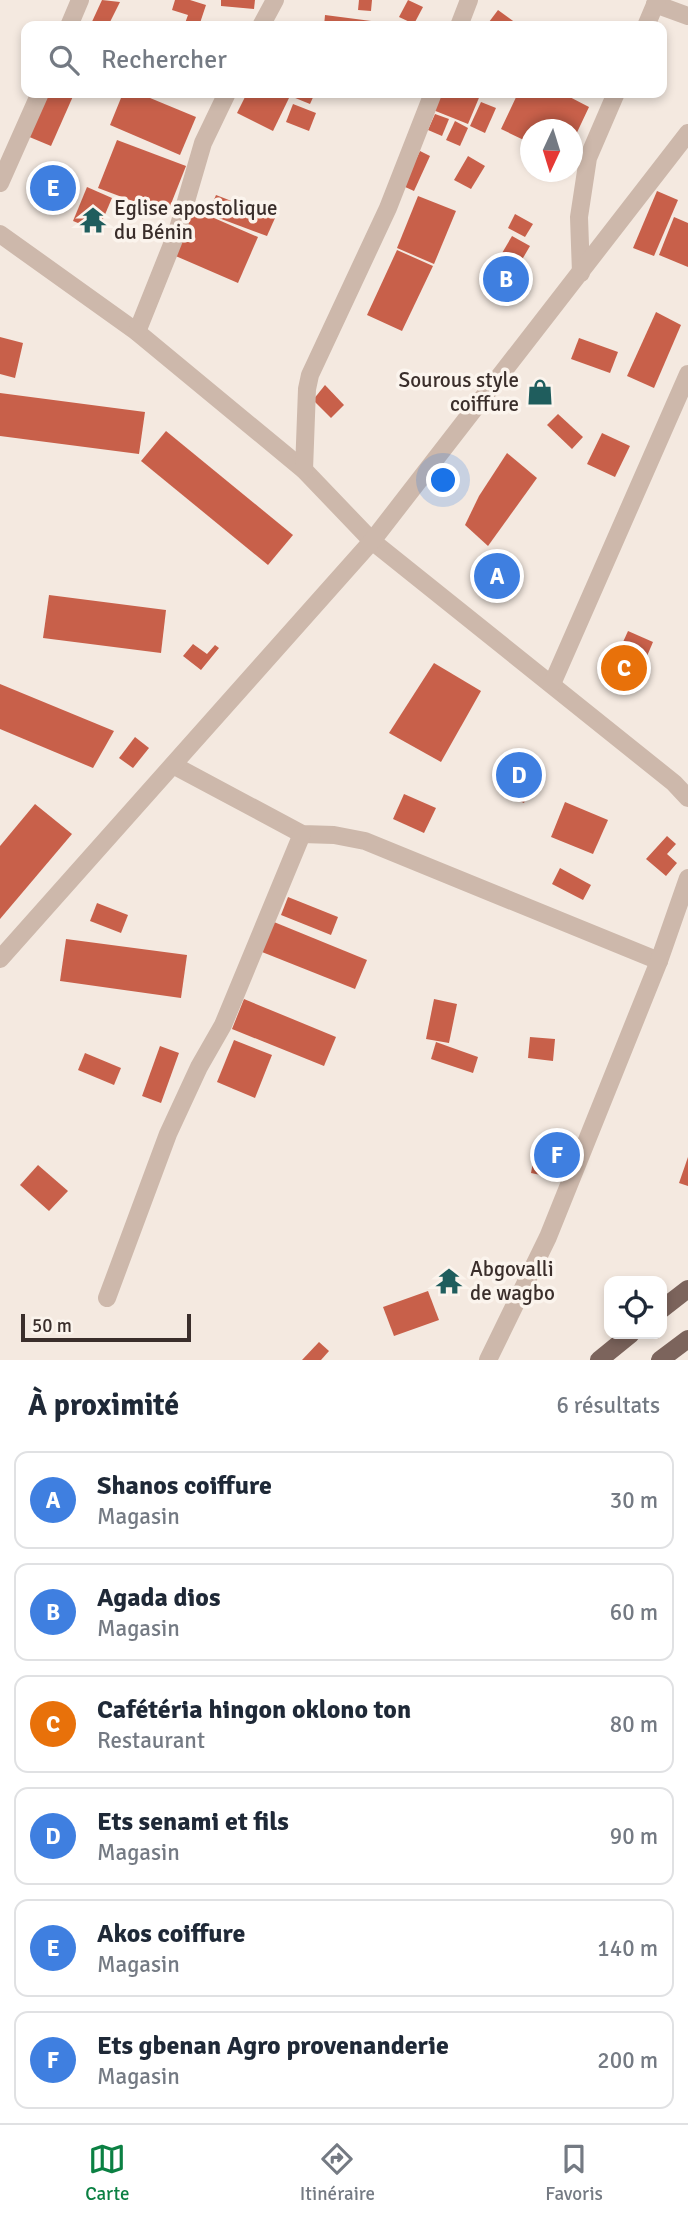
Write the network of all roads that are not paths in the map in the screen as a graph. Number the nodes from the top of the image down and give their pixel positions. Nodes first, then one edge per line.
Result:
1 (80, 0) edge
2 (275, 0) edge
3 (469, 0) edge
4 (656, 2) edge
5 (688, 16) edge
6 (71, 21) edge
7 (264, 21) edge
8 (461, 21) edge
9 (648, 21) edge
10 (38, 98) edge
11 (225, 98) edge
12 (431, 98) edge
13 (614, 98) edge
14 (688, 134) edge
15 (0, 183) edge
16 (0, 234) edge
17 (581, 273) junction
18 (137, 332) junction
19 (688, 374) edge
20 (304, 470) junction
21 (372, 541) junction
22 (552, 684) junction
23 (173, 765) junction
24 (688, 798) edge
25 (302, 834) junction
26 (688, 878) edge
27 (0, 959) edge
28 (659, 961) junction
29 (688, 1289) edge
30 (107, 1298) dead end
31 (667, 1305) edge
32 (625, 1339) edge
33 (688, 1339) edge
34 (488, 1360) edge
35 (600, 1360) edge
36 (660, 1360) edge

1 - 6 street
2 - 7 street
3 - 8 street
4 - 5 street
4 - 9 street
10 - 15 street
11 - 18 street
12 - 20 street
13 - 17 street
14 - 17 street
16 - 18 street
17 - 21 street
18 - 20 street
19 - 22 street
20 - 21 street
21 - 22 street
21 - 23 street
22 - 24 street
23 - 25 street
23 - 27 street
25 - 28 street
25 - 30 street
26 - 28 street
28 - 34 street
29 - 31 main road
32 - 35 main road
33 - 36 main road

